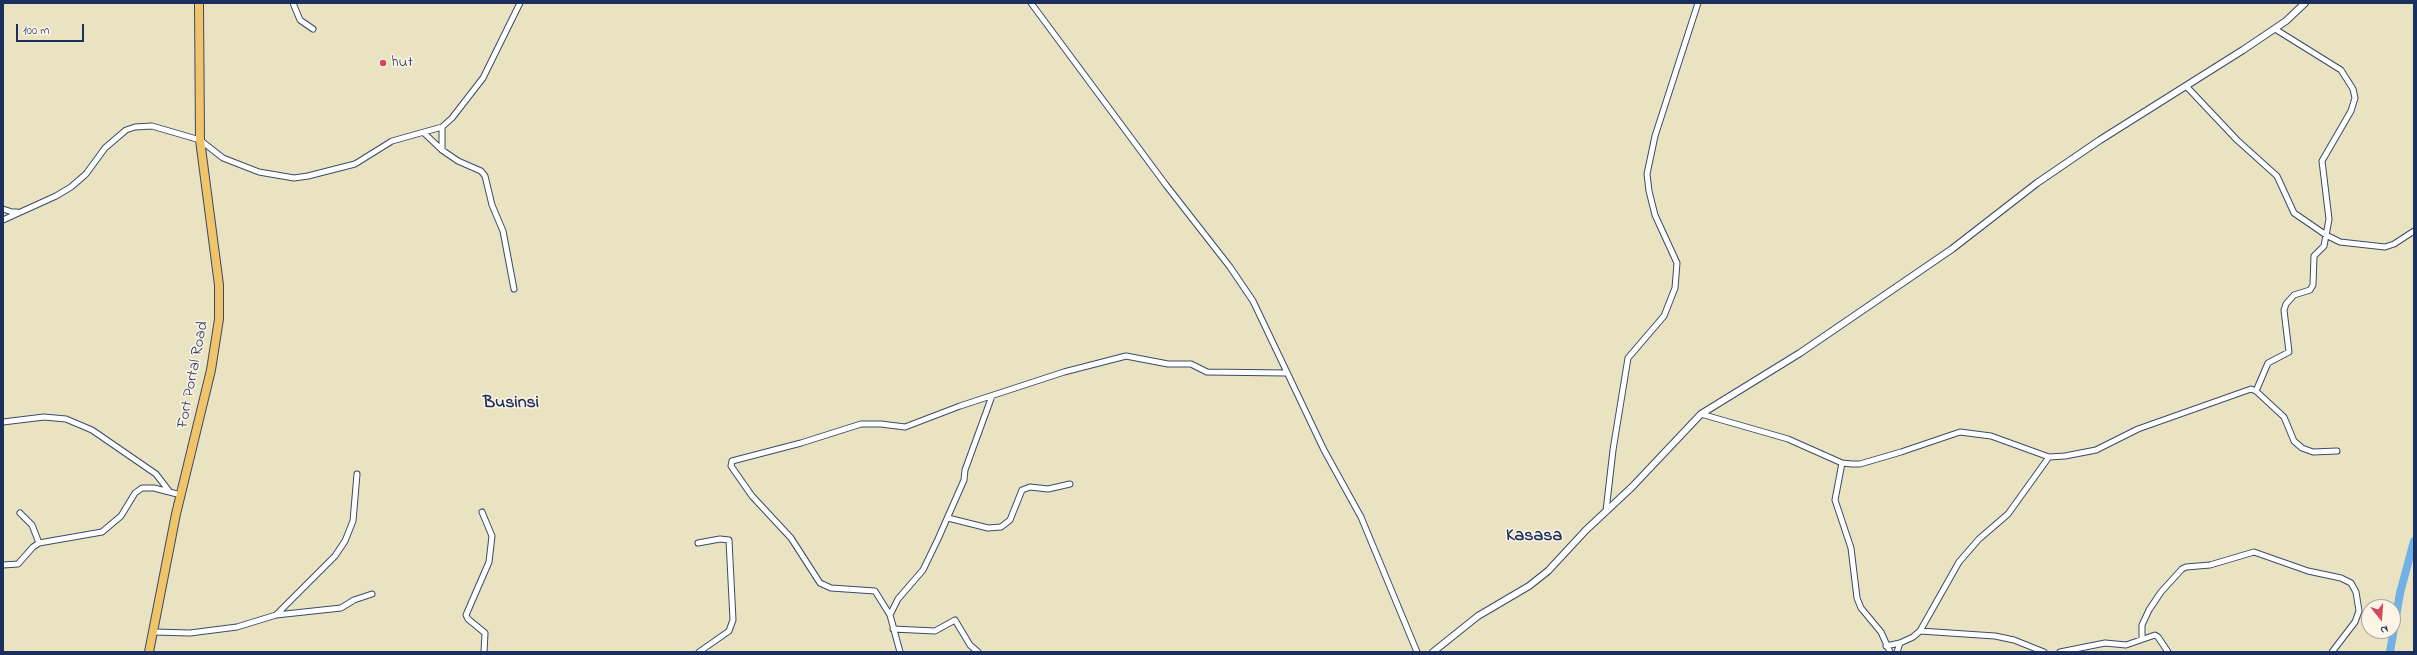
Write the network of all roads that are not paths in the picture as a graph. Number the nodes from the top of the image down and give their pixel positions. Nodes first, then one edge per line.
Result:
1 (199, 3) edge
2 (293, 3) edge
3 (520, 3) edge
4 (1031, 3) edge
5 (1698, 3) edge
6 (2305, 3) edge
7 (314, 29) dead end
8 (2275, 29) junction
9 (2187, 87) junction
10 (442, 127) junction
11 (424, 133) junction
12 (200, 140) junction
13 (442, 150) junction
14 (3, 209) edge
15 (20, 211) junction
16 (3, 220) edge
17 (2414, 231) edge
18 (2326, 235) junction
19 (514, 289) dead end
20 (1286, 373) junction
21 (2256, 391) junction
22 (992, 396) junction
23 (1701, 414) junction
24 (3, 422) edge
25 (2336, 451) dead end
26 (2049, 457) junction
27 (1842, 463) junction
28 (357, 474) dead end
29 (1070, 484) dead end
30 (169, 492) junction
31 (181, 495) junction
32 (1606, 511) junction
33 (482, 512) dead end
34 (20, 514) dead end
35 (948, 518) junction
36 (39, 543) junction
37 (698, 544) dead end
38 (3, 565) edge
39 (372, 594) dead end
40 (890, 614) junction
41 (276, 615) junction
42 (893, 629) junction
43 (1920, 631) junction
44 (154, 632) junction
45 (2142, 639) junction
46 (1900, 643) junction
47 (1886, 646) junction
48 (150, 652) edge
49 (484, 652) edge
50 (699, 652) edge
51 (900, 652) edge
52 (978, 652) edge
53 (1417, 652) edge
54 (1432, 652) edge
55 (1890, 652) edge
56 (1897, 652) edge
57 (2044, 652) edge
58 (2060, 652) edge
59 (2168, 652) edge
60 (2332, 652) edge

1 - 12 main road, Fort Portal Road
2 - 7 street
3 - 10 street
4 - 20 street
5 - 32 street
6 - 8 street
8 - 9 street
8 - 18 street
9 - 18 street
9 - 23 street
10 - 11 street
10 - 13 street
11 - 12 street
11 - 13 street
12 - 15 street
12 - 31 main road, Fort Portal Road
13 - 19 street
14 - 15 street
15 - 16 street
17 - 18 street
18 - 21 street
20 - 22 street
20 - 53 street
21 - 25 street
21 - 26 street
22 - 35 street
22 - 40 street
23 - 27 street
23 - 32 street
24 - 30 street
26 - 27 street
26 - 43 street
27 - 47 street
28 - 41 street
29 - 35 street
30 - 31 street
30 - 36 street
31 - 44 main road, Fort Portal Road
32 - 54 street
33 - 49 street
34 - 36 street
35 - 40 street
36 - 38 street
37 - 50 street
39 - 41 street
40 - 42 street
41 - 44 street
42 - 51 street
42 - 52 street
43 - 46 street
43 - 57 street
44 - 48 main road, Fort Portal Road
45 - 58 street
45 - 59 street
45 - 60 street
46 - 47 street
46 - 56 street
47 - 55 street

